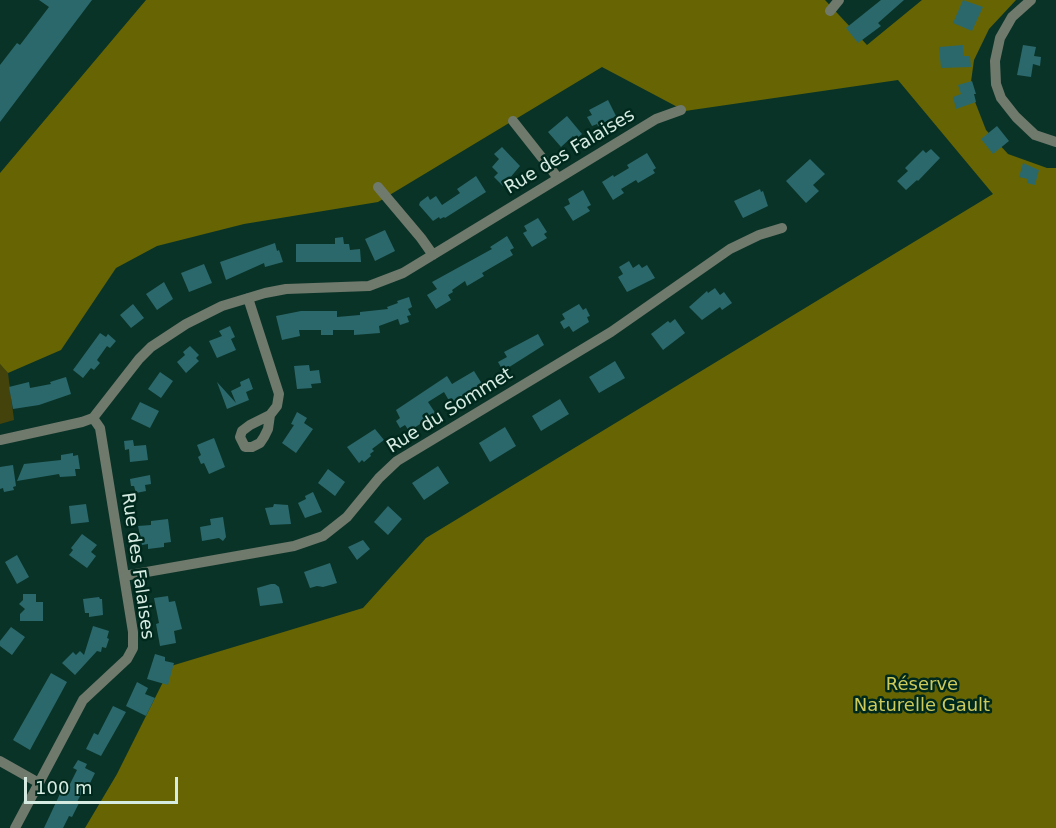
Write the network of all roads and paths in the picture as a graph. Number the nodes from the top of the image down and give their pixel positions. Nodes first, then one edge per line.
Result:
1 (839, 0) edge
2 (1031, 0) edge
3 (830, 10) dead end
4 (681, 110) dead end
5 (513, 121) dead end
6 (1056, 142) edge
7 (558, 178) junction
8 (378, 187) dead end
9 (782, 228) dead end
10 (433, 255) junction
11 (248, 298) junction
12 (270, 415) dead end
13 (93, 418) junction
14 (0, 440) edge
15 (124, 576) junction
16 (0, 761) edge
17 (39, 783) junction
18 (15, 828) edge

1 - 3 street
2 - 6 street
4 - 7 street, Rue des Falaises
5 - 7 street
7 - 10 street, Rue des Falaises
8 - 10 street
9 - 15 street, Rue du Sommet
10 - 11 street, Rue des Falaises
11 - 12 street
11 - 13 street, Rue des Falaises
13 - 14 street
13 - 15 street, Rue des Falaises
15 - 17 street, Rue des Falaises
16 - 17 street
17 - 18 street, Rue des Falaises

